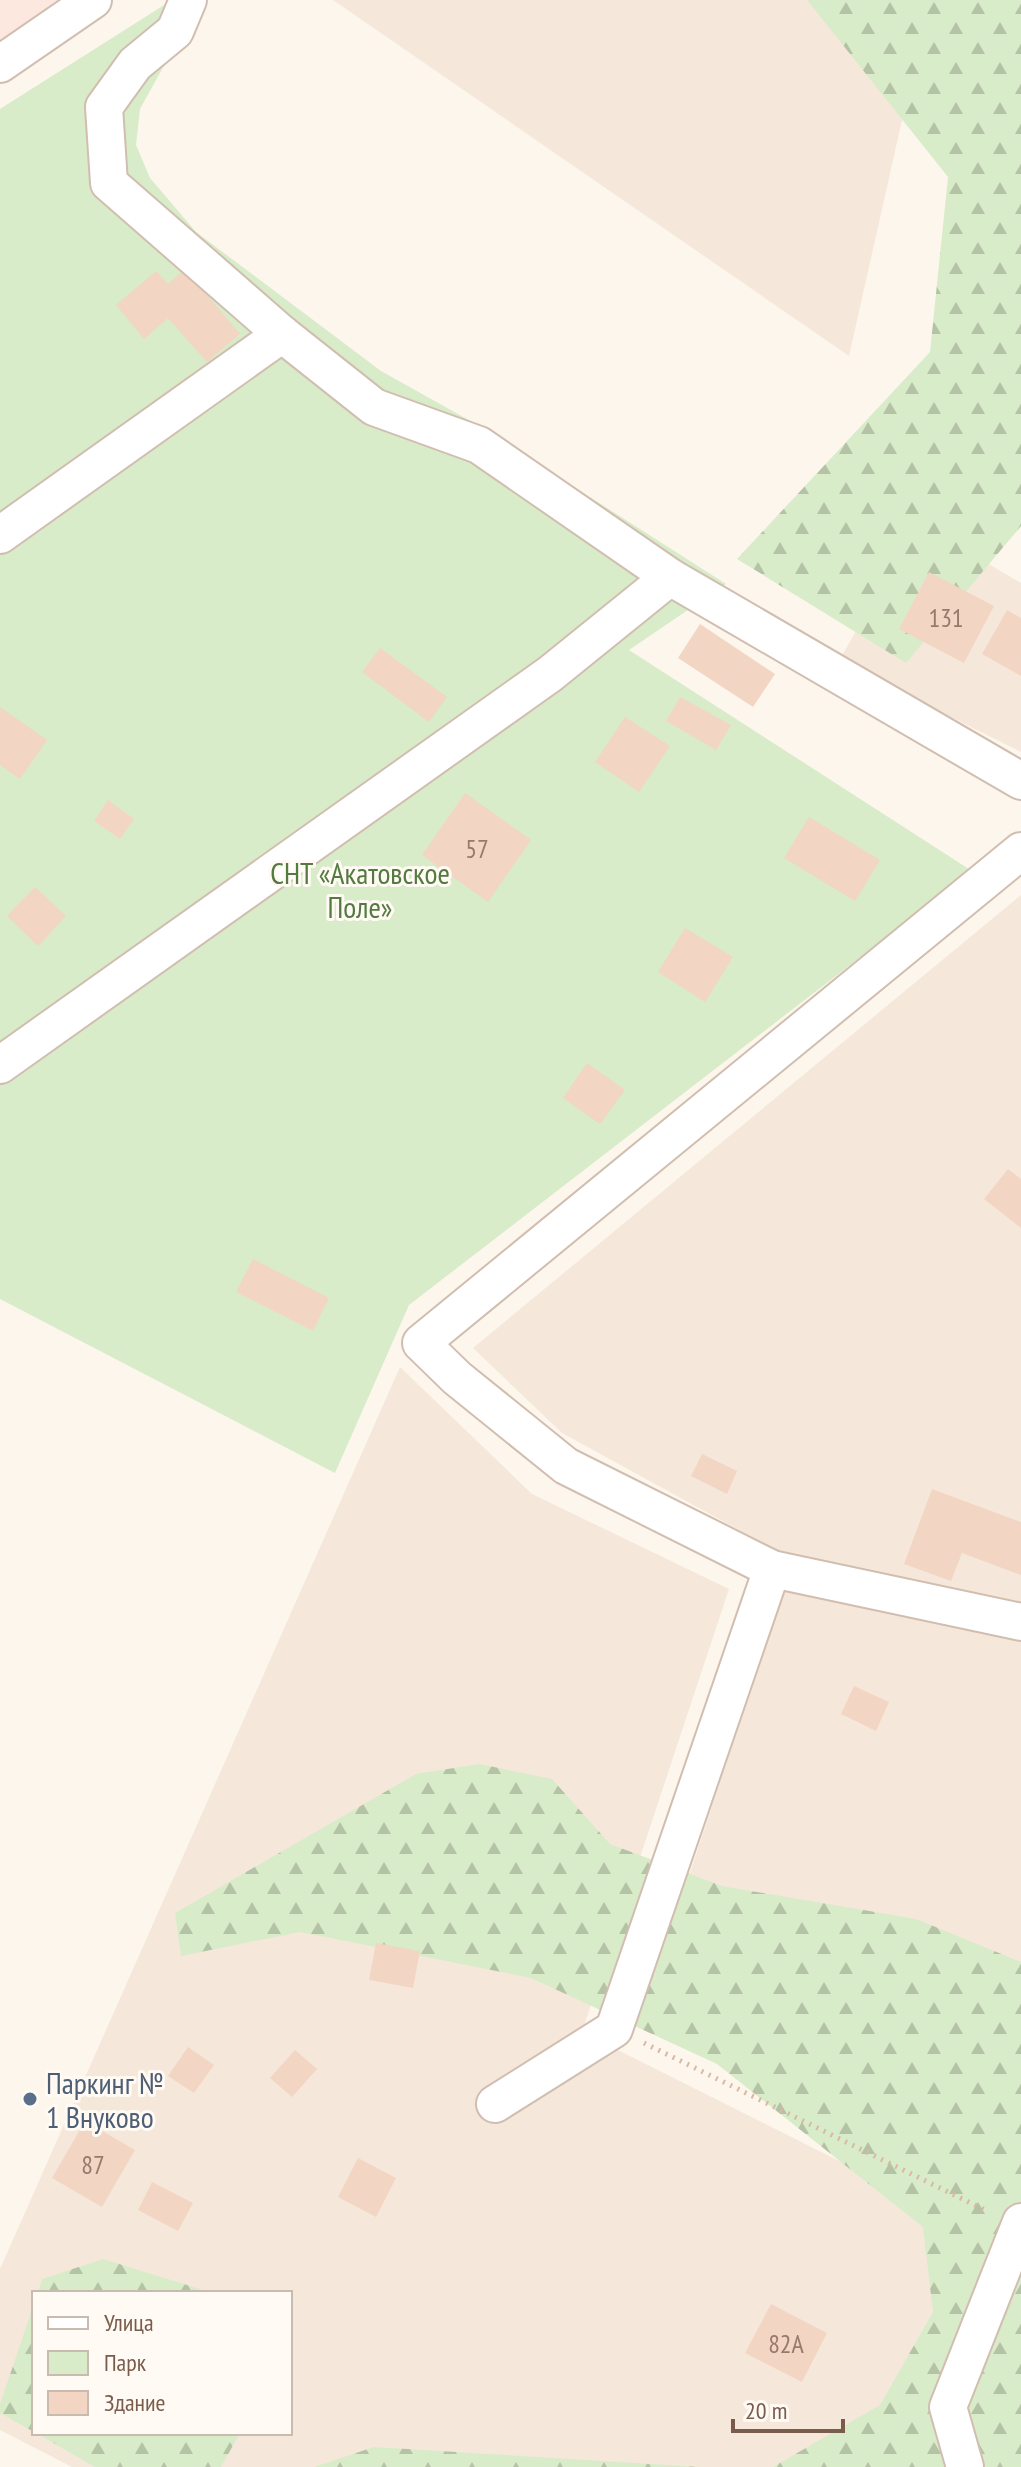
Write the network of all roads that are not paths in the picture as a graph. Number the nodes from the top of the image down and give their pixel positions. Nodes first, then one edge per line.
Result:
1 (93, 0) edge
2 (188, 0) edge
3 (0, 64) edge
4 (282, 334) junction
5 (0, 535) edge
6 (670, 577) junction
7 (1021, 781) edge
8 (1021, 851) edge
9 (0, 1065) edge
10 (772, 1569) junction
11 (1021, 1622) edge
12 (495, 2104) dead end
13 (1019, 2224) edge
14 (965, 2467) edge

1 - 3 street
2 - 4 street
4 - 5 street
4 - 6 street
6 - 7 street
6 - 9 street
8 - 10 street
10 - 11 street
10 - 12 street
13 - 14 street

